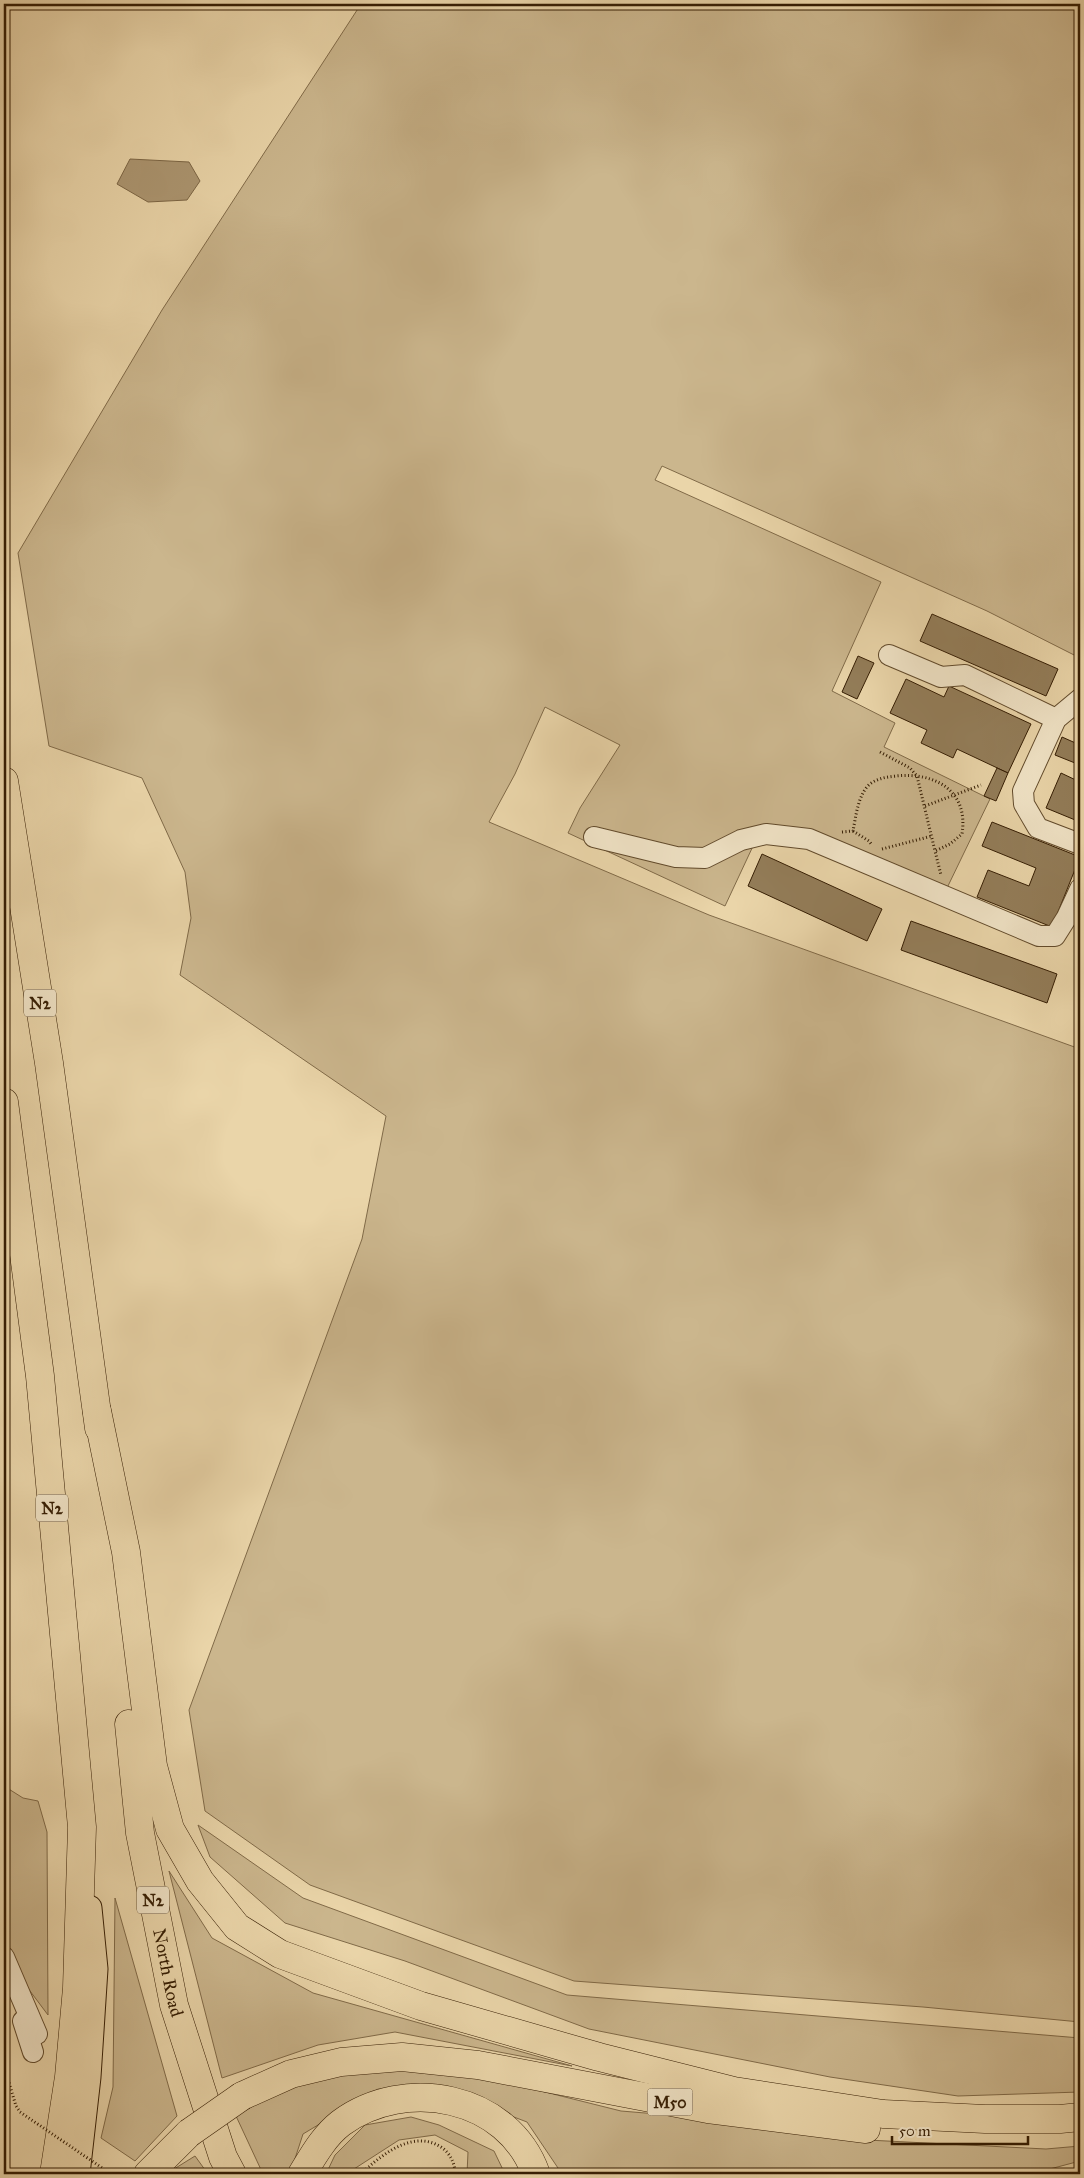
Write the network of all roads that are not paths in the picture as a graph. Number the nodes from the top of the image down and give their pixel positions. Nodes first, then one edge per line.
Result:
1 (889, 656) dead end
2 (1080, 700) edge
3 (1056, 719) junction
4 (4, 781) edge
5 (594, 837) dead end
6 (1080, 844) edge
7 (1080, 889) edge
8 (4, 1102) edge
9 (97, 1411) junction
10 (82, 1827) junction
11 (4, 1957) edge
12 (35, 2043) dead end
13 (1080, 2117) edge
14 (1080, 2133) edge
15 (54, 2174) edge
16 (77, 2174) edge
17 (148, 2174) edge
18 (232, 2174) edge
19 (302, 2174) edge
20 (536, 2174) edge

1 - 3 lane
2 - 3 lane
3 - 6 lane
4 - 9 highway, N2
5 - 7 lane
8 - 10 highway, N2
9 - 13 highway
9 - 18 highway, North Road / N2
10 - 15 highway
10 - 16 main road
11 - 12 lane
14 - 17 highway, M50, bridge
19 - 20 highway

